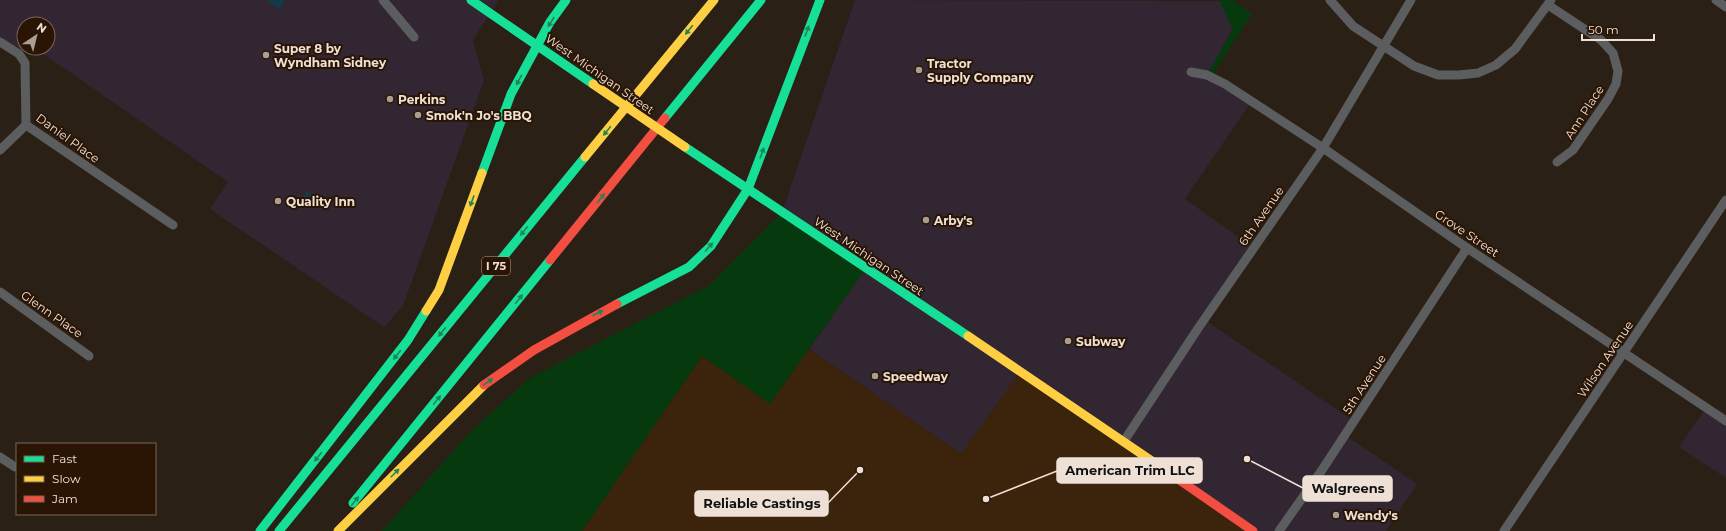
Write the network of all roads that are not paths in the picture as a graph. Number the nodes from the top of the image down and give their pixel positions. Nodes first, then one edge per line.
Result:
1 (383, 0) edge
2 (471, 0) edge
3 (566, 0) edge
4 (714, 0) edge
5 (761, 0) edge
6 (820, 0) edge
7 (1330, 0) edge
8 (1411, 0) edge
9 (1550, 2) edge
10 (414, 37) dead end
11 (0, 42) edge
12 (537, 45) junction
13 (1384, 46) junction
14 (1190, 72) dead end
15 (26, 125) junction
16 (1323, 148) junction
17 (0, 150) edge
18 (1557, 162) dead end
19 (748, 189) junction
20 (1726, 200) edge
21 (173, 225) dead end
22 (1467, 248) junction
23 (0, 292) edge
24 (1623, 353) junction
25 (90, 356) dead end
26 (1726, 422) edge
27 (1124, 441) junction
28 (0, 457) edge
29 (15, 467) dead end
30 (260, 531) edge
31 (279, 531) edge
32 (331, 531) edge
33 (338, 531) edge
34 (1254, 531) edge
35 (1279, 531) edge
36 (1504, 531) edge

1 - 10 street
2 - 12 main road, West Michigan Street
3 -> 12 main road
4 -> 31 main road, I 75
32 -> 5 main road
19 -> 6 main road
7 - 13 street
8 - 13 street, 6th Avenue
9 - 13 street
9 - 18 street, Ann Place
11 - 15 street, Daniel Place
12 - 19 main road, West Michigan Street, bridge
12 -> 30 main road
13 - 16 street, 6th Avenue
14 - 16 street, Grove Street
15 - 17 street
15 - 21 street, Daniel Place
16 - 22 street, Grove Street
16 - 27 street, 6th Avenue
19 - 27 main road, West Michigan Street
33 -> 19 main road
20 - 24 street, Wilson Avenue
22 - 24 street, Grove Street
22 - 35 street, 5th Avenue
23 - 25 street, Glenn Place
24 - 26 street, Grove Street
24 - 36 street, Wilson Avenue
27 - 34 main road, West Michigan Street
28 - 29 street

